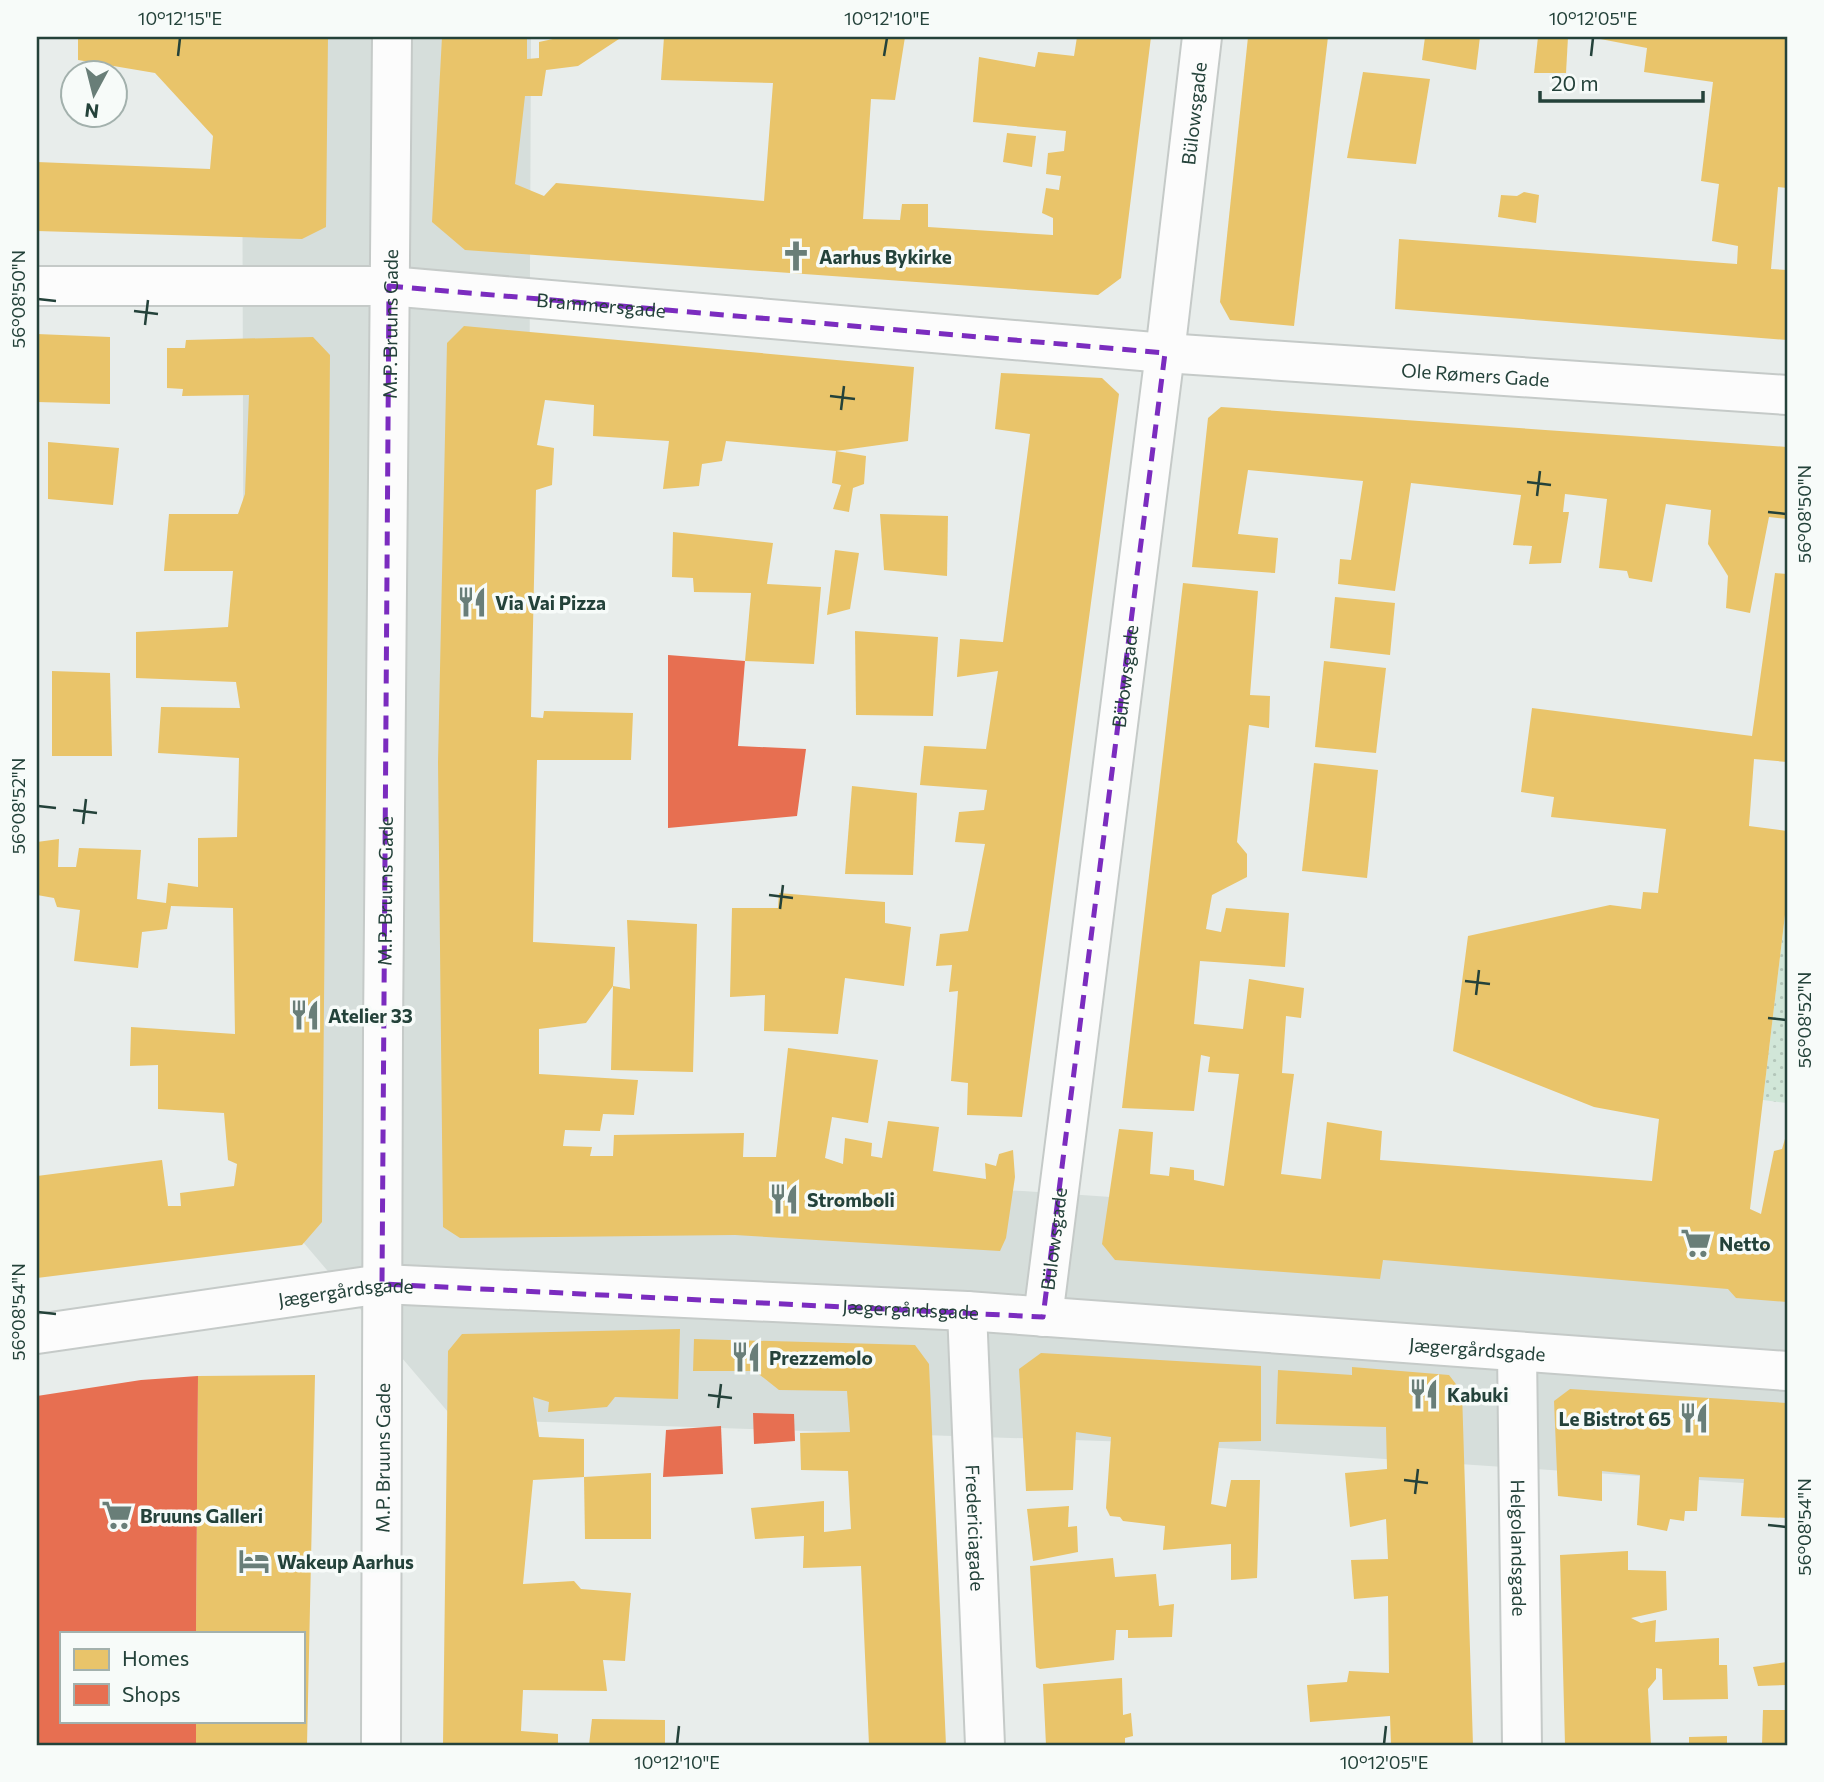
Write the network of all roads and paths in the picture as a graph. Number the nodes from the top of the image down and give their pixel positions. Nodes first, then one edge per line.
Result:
1 (392, 37) edge
2 (1202, 37) edge
3 (37, 286) edge
4 (389, 286) junction
5 (1165, 354) junction
6 (1787, 395) edge
7 (382, 1284) junction
8 (967, 1311) junction
9 (1042, 1317) junction
10 (37, 1334) edge
11 (1517, 1352) junction
12 (1787, 1371) edge
13 (380, 1745) edge
14 (985, 1745) edge
15 (1521, 1745) edge

1 - 4 street, M.P. Bruuns Gade
2 - 5 street, Bülowsgade
3 - 4 street, Brammersgade
4 - 5 street, Brammersgade
4 - 7 street, M.P. Bruuns Gade
5 - 6 street, Ole Rømers Gade
5 - 9 street, Bülowsgade
7 - 8 street, Jægergårdsgade
7 - 10 street, Jægergårdsgade
7 - 13 street, M.P. Bruuns Gade
8 - 9 street, Jægergårdsgade
8 - 14 street, Fredericiagade
9 - 11 street, Jægergårdsgade
11 - 12 street, Jægergårdsgade
11 - 15 street, Helgolandsgade

